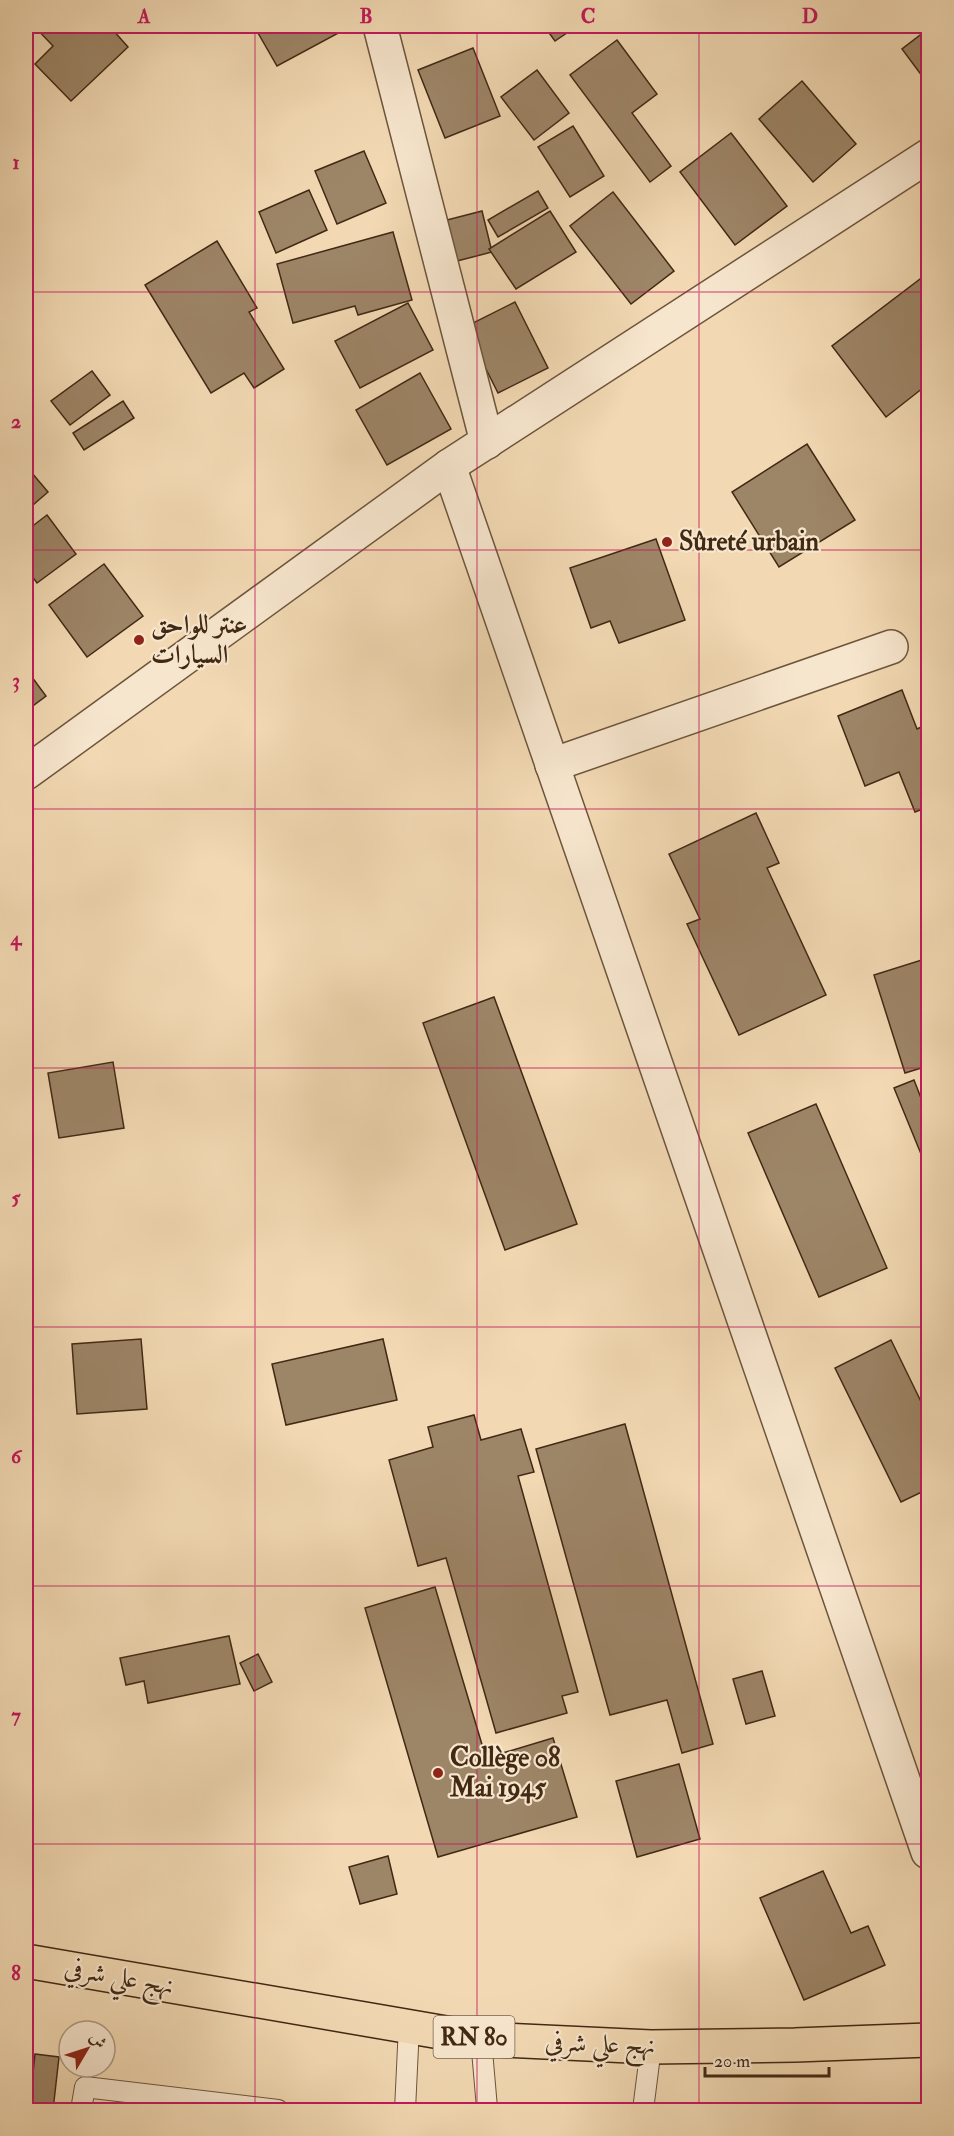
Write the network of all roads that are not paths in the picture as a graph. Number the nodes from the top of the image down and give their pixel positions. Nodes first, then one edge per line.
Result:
1 (380, 26) edge
2 (928, 156) edge
3 (487, 442) junction
4 (449, 466) junction
5 (891, 647) dead end
6 (552, 765) junction
7 (26, 773) edge
8 (928, 1852) edge
9 (26, 1961) edge
10 (409, 2026) junction
11 (481, 2039) junction
12 (928, 2040) edge
13 (651, 2047) junction
14 (81, 2110) edge
15 (278, 2110) edge
16 (405, 2110) edge
17 (489, 2110) edge
18 (643, 2110) edge

1 - 3 street
2 - 3 street
3 - 4 street
4 - 6 street
4 - 7 street
5 - 6 street
6 - 8 street
9 - 10 main road, نهج علي شرفي / RN 80
10 - 11 main road, نهج علي شرفي / RN 80
10 - 16 lane
11 - 13 main road, نهج علي شرفي / RN 80
11 - 17 lane
12 - 13 main road, نهج علي شرفي / RN 80
13 - 18 lane
14 - 15 lane

